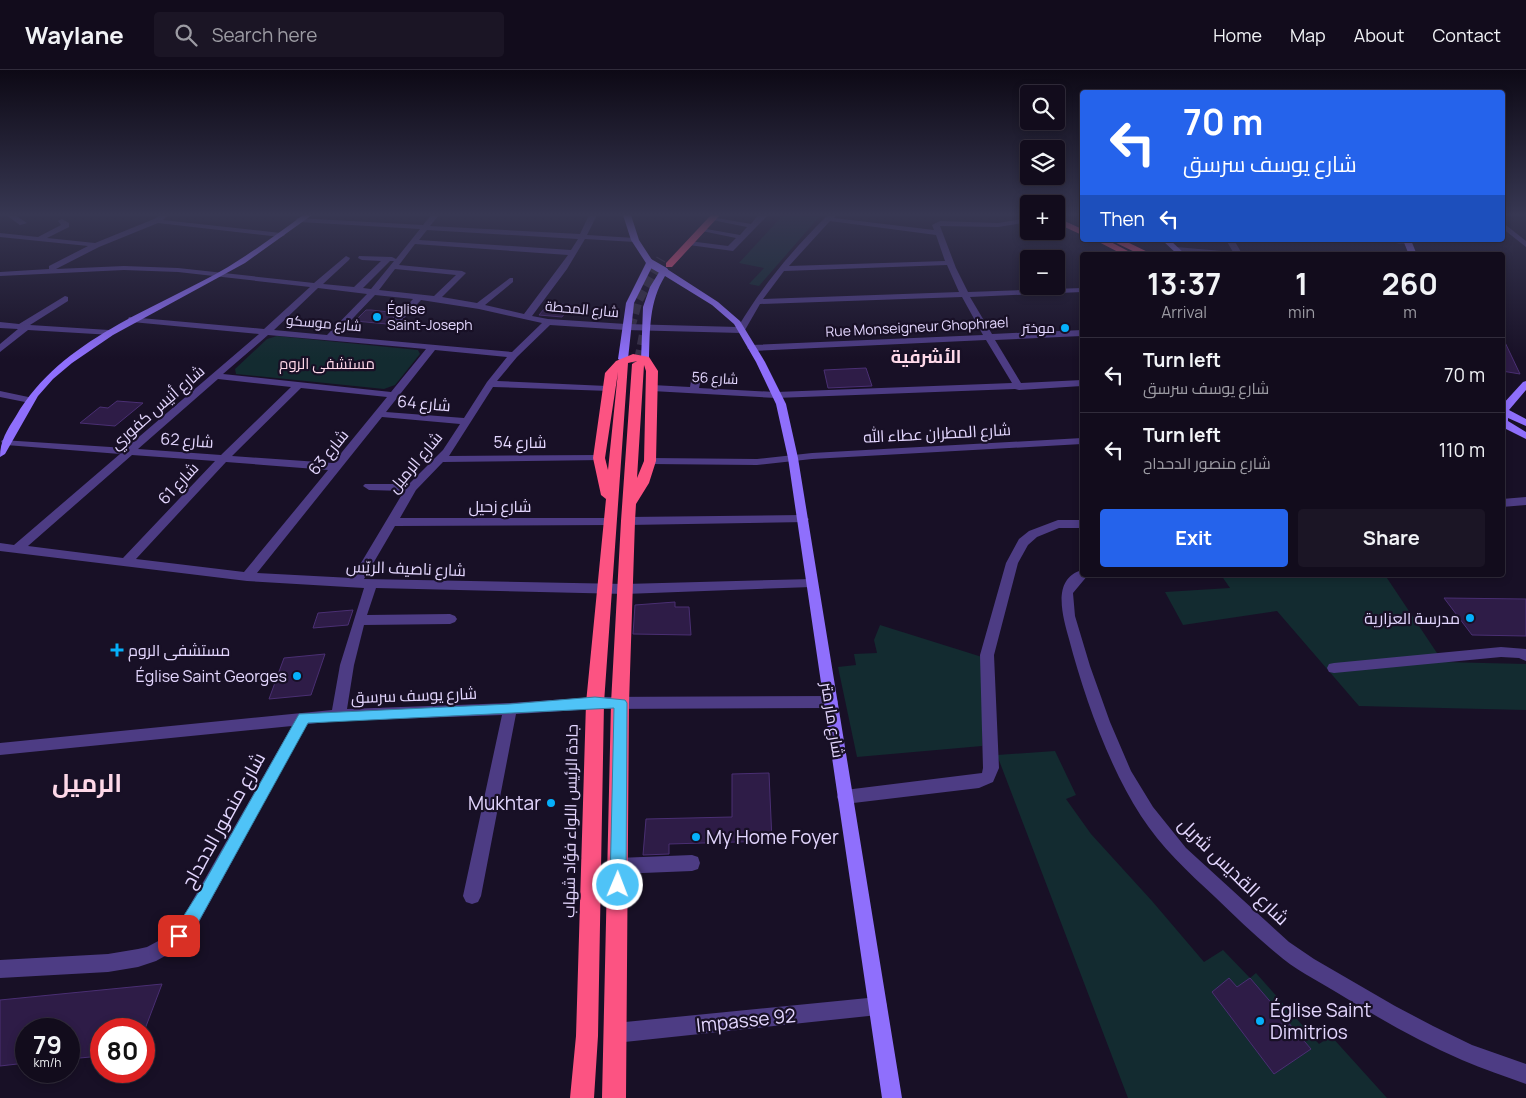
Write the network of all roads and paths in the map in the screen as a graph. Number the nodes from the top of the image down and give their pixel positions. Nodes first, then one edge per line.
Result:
1 (63, 263) edge
2 (239, 263) edge
3 (341, 263) edge
4 (384, 263) edge
5 (397, 263) edge
6 (568, 263) edge
7 (650, 263) joint
8 (788, 263) edge
9 (948, 263) joint
10 (665, 265) junction
11 (394, 267) junction
12 (782, 269) junction
13 (50, 270) junction
14 (0, 274) edge
15 (220, 275) junction
16 (510, 280) dead end
17 (317, 287) junction
18 (1080, 290) edge
19 (355, 291) junction
20 (372, 293) junction
21 (964, 295) junction
22 (418, 298) junction
23 (65, 299) dead end
24 (436, 299) junction
25 (757, 302) junction
26 (479, 306) junction
27 (527, 316) junction
28 (132, 320) junction
29 (548, 322) junction
30 (395, 323) dead end
31 (0, 325) edge
32 (24, 326) junction
33 (626, 327) junction
34 (645, 327) junction
35 (741, 330) junction
36 (266, 332) junction
37 (109, 333) junction
38 (1080, 333) edge
39 (330, 337) junction
40 (990, 337) junction
41 (433, 347) junction
42 (752, 348) junction
43 (0, 349) edge
44 (514, 355) junction
45 (632, 362) junction
46 (697, 374) dead end
47 (216, 376) junction
48 (490, 384) junction
49 (1080, 384) edge
50 (1526, 384) edge
51 (299, 385) junction
52 (1020, 386) junction
53 (652, 388) junction
54 (607, 389) junction
55 (694, 390) junction
56 (0, 394) edge
57 (393, 395) junction
58 (776, 395) junction
59 (30, 400) junction
60 (1505, 409) edge
61 (1505, 412) edge
62 (379, 414) junction
63 (466, 421) junction
64 (1505, 423) edge
65 (1526, 423) edge
66 (1526, 436) edge
67 (1080, 441) edge
68 (6, 442) junction
69 (129, 452) junction
70 (0, 454) edge
71 (600, 458) junction
72 (793, 458) junction
73 (223, 459) junction
74 (441, 459) junction
75 (650, 461) junction
76 (337, 467) junction
77 (369, 486) dead end
78 (412, 488) junction
79 (1526, 501) edge
80 (631, 503) junction
81 (1505, 503) edge
82 (610, 514) junction
83 (803, 519) junction
84 (628, 521) junction
85 (391, 522) junction
86 (1080, 524) edge
87 (0, 548) edge
88 (17, 549) junction
89 (126, 562) junction
90 (1080, 576) edge
91 (248, 577) junction
92 (355, 583) junction
93 (812, 583) junction
94 (370, 584) junction
95 (603, 589) junction
96 (625, 589) junction
97 (450, 619) dead end
98 (359, 620) junction
99 (1526, 656) edge
100 (1334, 668) dead end
101 (831, 702) junction
102 (595, 703) junction
103 (620, 703) junction
104 (510, 709) junction
105 (339, 715) junction
106 (304, 717) junction
107 (0, 749) edge
108 (845, 797) junction
109 (692, 863) dead end
110 (618, 866) junction
111 (472, 896) dead end
112 (0, 969) edge
113 (878, 1006) junction
114 (615, 1034) junction
115 (1526, 1074) edge
116 (582, 1098) edge
117 (614, 1098) edge
118 (892, 1098) edge

1 - 13 street
2 - 15 street
3 - 17 street, شارع أنيس كفوري
4 - 19 street
5 - 11 street
6 - 27 street
7 - 10 street, شارع مار متر, bridge
7 - 33 street
8 - 12 street
9 - 12 street
9 - 21 street
10 - 34 street
10 - 35 street, شارع مار متر
11 - 20 street
11 - 24 street
12 - 25 street
13 - 14 street, شارع المحطة
13 - 15 street, شارع المحطة
15 - 17 street, شارع المحطة
15 - 28 street
16 - 26 street
17 - 19 street, شارع المحطة
17 - 36 street, شارع أنيس كفوري
18 - 21 street
19 - 20 street, شارع المحطة
20 - 22 street, شارع المحطة
20 - 39 street
21 - 25 street
21 - 40 street
22 - 24 street, شارع المحطة
22 - 30 street
23 - 32 street
24 - 26 street, شارع المحطة
25 - 35 street
26 - 27 street, شارع المحطة
27 - 29 street, شارع المحطة
28 - 36 street, شارع موسكو
28 - 37 street
29 - 33 street, شارع المحطة
29 - 44 street, شارع الرميل
31 - 32 street
32 - 37 street
32 - 43 street
33 - 34 street, شارع المحطة
33 - 45 street
34 - 35 street, شارع المحطة
34 - 45 street
35 - 42 street, شارع مار متر
36 - 39 street, شارع موسكو
36 - 47 street, شارع أنيس كفوري
37 - 59 street
38 - 40 street, Rue Monseigneur Ghophrael
39 - 41 street, شارع موسكو
40 - 42 street, Rue Monseigneur Ghophrael
40 - 52 street
41 - 44 street, شارع موسكو
41 - 57 street, شارع 63
42 - 58 street, شارع مار متر
44 - 48 street, شارع الرميل
45 - 53 highway
45 - 54 highway
45 - 80 highway
45 - 82 highway, جادة الرئيس اللواء فؤاد شهاب
46 - 55 street
47 - 51 street, شارع 64
47 - 69 street, شارع أنيس كفوري
48 - 54 street
48 - 63 street, شارع الرميل
49 - 52 street, شارع 56
50 - 60 street
51 - 57 street, شارع 64
51 - 73 street, شارع 61
52 - 58 street, شارع 56
53 - 55 street, شارع 56
53 - 75 highway
54 - 71 highway
55 - 58 street, شارع 56
56 - 59 street
57 - 62 street, شارع 63
58 - 72 street, شارع مار متر
59 - 68 street
61 - 65 street
62 - 63 street, شارع 64
62 - 76 street, شارع 63
63 - 74 street, شارع الرميل
64 - 66 street
67 - 72 street, شارع المطران عطاء الله
68 - 69 street, شارع 62
68 - 70 street
69 - 73 street, شارع 62
69 - 88 street, شارع أنيس كفوري
71 - 74 street, شارع 54
71 - 82 highway
72 - 75 street
72 - 83 street, شارع مار متر
73 - 76 street, شارع 62
73 - 89 street, شارع 61
74 - 78 street, شارع الرميل
75 - 80 highway
76 - 91 street, شارع 63
77 - 78 street
78 - 85 street, شارع الرميل
79 - 81 street
80 - 84 highway
82 - 85 street, شارع زحيل
82 - 95 highway, جادة الرئيس اللواء فؤاد شهاب
83 - 84 street
83 - 93 street, شارع مار متر
84 - 96 highway
85 - 92 street, شارع الرميل
86 - 108 street
87 - 88 street, شارع ناصيف الريّس
88 - 89 street, شارع ناصيف الريّس
89 - 91 street, شارع ناصيف الريّس
90 - 115 street, شارع القديس شربل
91 - 92 street, شارع ناصيف الريّس
92 - 94 street, شارع ناصيف الريّس
93 - 96 street, شارع ناصيف الريّس
93 - 101 street, شارع مار متر
94 - 95 street, شارع ناصيف الريّس
94 - 98 street
95 - 96 street, شارع ناصيف الريّس
95 - 102 highway, جادة الرئيس اللواء فؤاد شهاب
96 - 103 highway
97 - 98 street
98 - 105 street
99 - 100 street
101 - 103 street, شارع يوسف سرسق
101 - 108 street, شارع مار متر
102 - 103 street, شارع يوسف سرسق
102 - 104 street, شارع يوسف سرسق
102 - 116 highway, جادة الرئيس اللواء فؤاد شهاب
103 - 110 highway
104 - 105 street, شارع يوسف سرسق
104 - 111 street
105 - 106 street, شارع يوسف سرسق
106 - 107 street, شارع يوسف سرسق
106 - 112 street, شارع منصور الدحداح
108 - 113 street, شارع مار متر
109 - 110 street
110 - 114 highway
113 - 114 street, Impasse 92
113 - 118 street, شارع مار متر
114 - 117 highway

